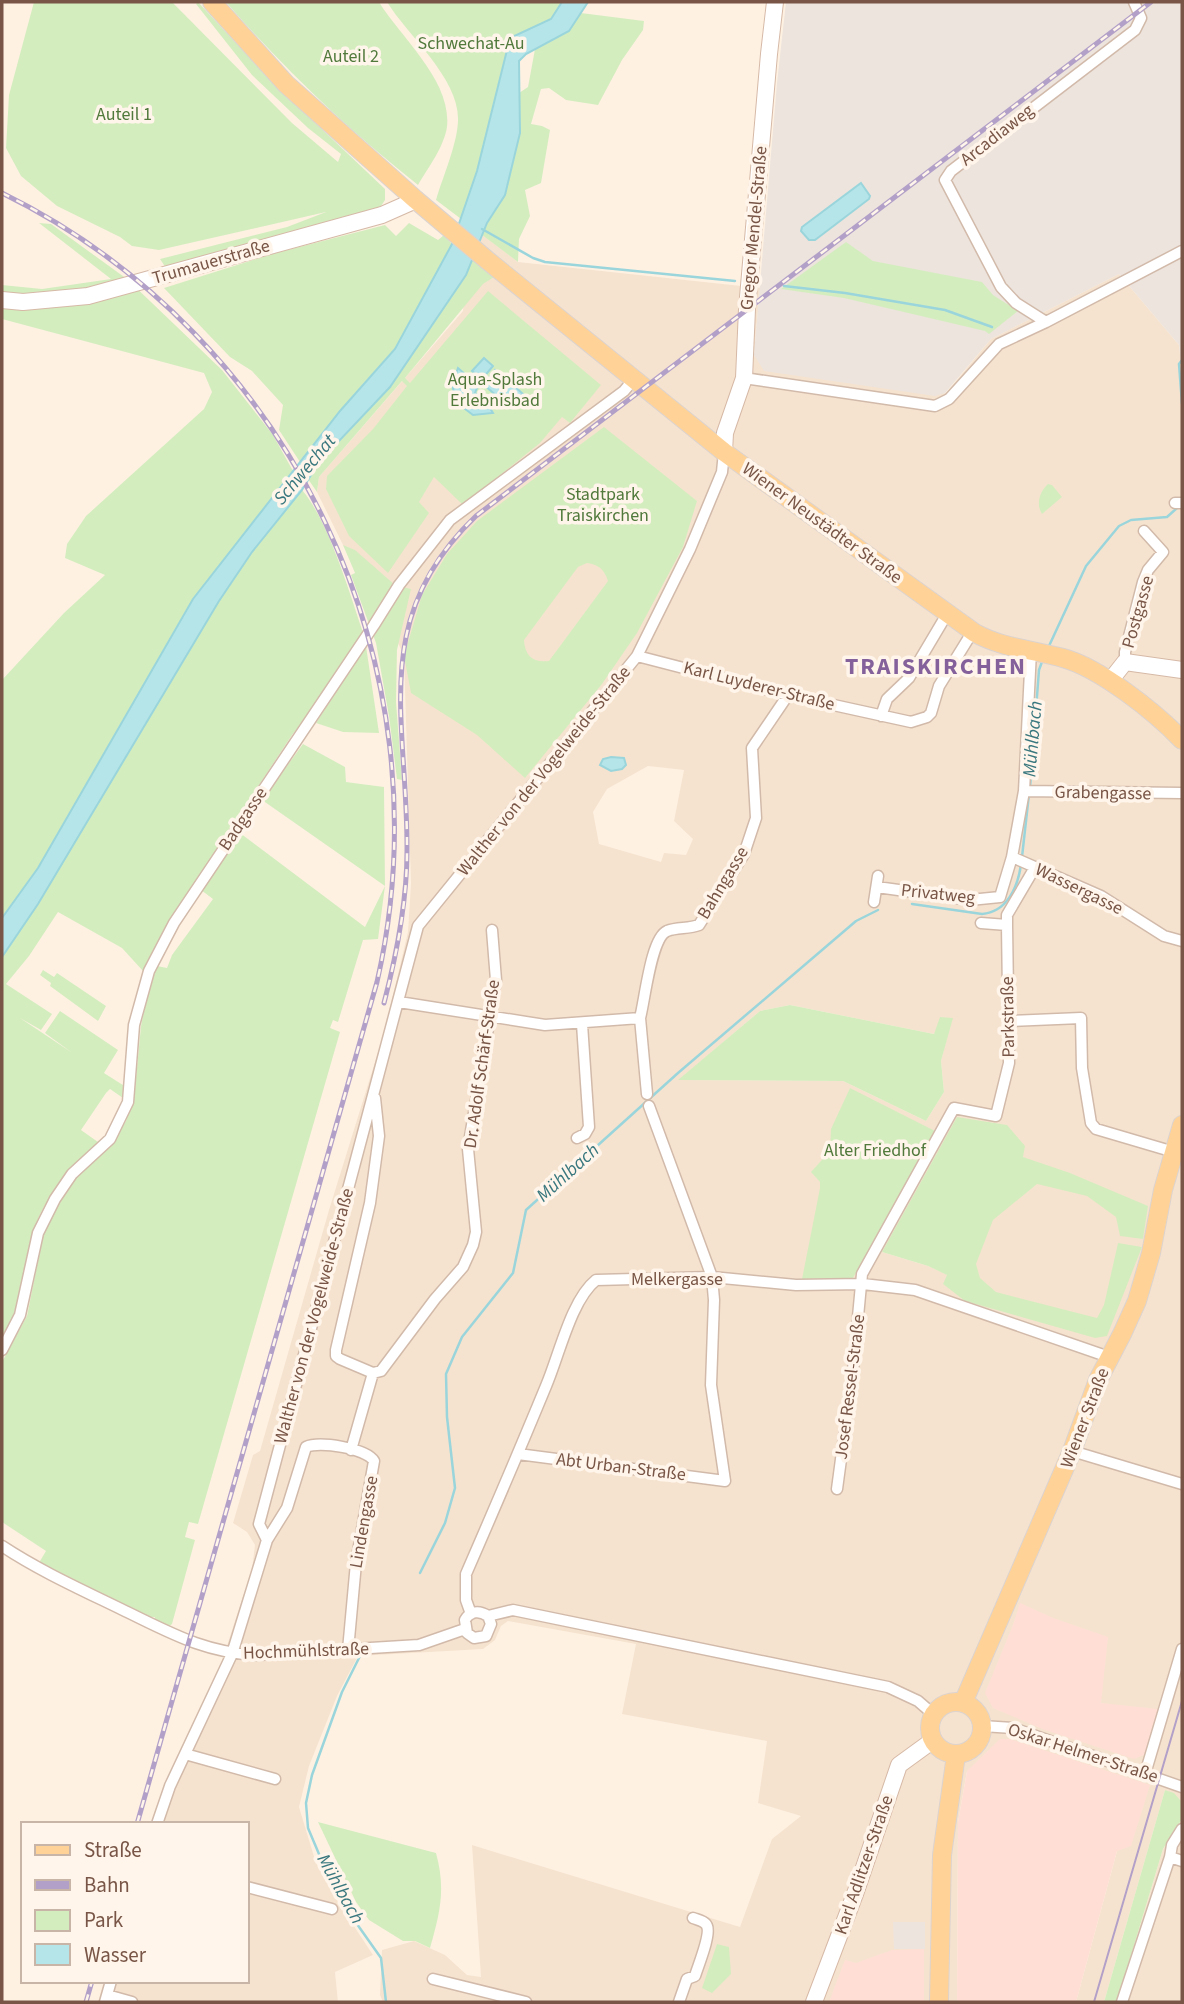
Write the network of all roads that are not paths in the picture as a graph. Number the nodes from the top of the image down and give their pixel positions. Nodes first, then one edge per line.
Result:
1 (212, 2) edge
2 (775, 2) edge
3 (1134, 2) edge
4 (416, 200) junction
5 (1182, 251) edge
6 (2, 300) edge
7 (1046, 322) junction
8 (744, 378) junction
9 (635, 379) junction
10 (723, 452) junction
11 (1144, 531) dead end
12 (942, 622) junction
13 (969, 637) junction
14 (1040, 653) junction
15 (637, 656) junction
16 (1125, 662) junction
17 (1182, 670) edge
18 (1110, 681) junction
19 (788, 695) junction
20 (881, 716) junction
21 (1182, 742) edge
22 (1029, 791) junction
23 (1182, 793) edge
24 (1023, 862) junction
25 (874, 902) dead end
26 (981, 923) dead end
27 (1007, 925) junction
28 (492, 930) dead end
29 (1182, 941) edge
30 (399, 1002) junction
31 (490, 1017) junction
32 (640, 1018) junction
33 (1010, 1021) junction
34 (582, 1024) junction
35 (375, 1092) junction
36 (647, 1094) dead end
37 (649, 1106) dead end
38 (1182, 1125) edge
39 (577, 1138) dead end
40 (1174, 1152) junction
41 (712, 1277) junction
42 (863, 1284) junction
43 (2, 1350) edge
44 (1109, 1357) junction
45 (373, 1373) junction
46 (351, 1450) junction
47 (1072, 1451) junction
48 (518, 1454) junction
49 (1182, 1485) edge
50 (837, 1489) dead end
51 (267, 1540) junction
52 (2, 1546) edge
53 (471, 1614) junction
54 (488, 1616) junction
55 (465, 1629) junction
56 (1182, 1649) edge
57 (348, 1650) junction
58 (232, 1654) junction
59 (963, 1703) junction
60 (933, 1714) junction
61 (982, 1726) junction
62 (932, 1741) junction
63 (185, 1754) junction
64 (956, 1755) junction
65 (1145, 1774) junction
66 (275, 1779) dead end
67 (1182, 1787) edge
68 (159, 1822) edge
69 (1182, 1829) edge
70 (1170, 1857) junction
71 (1182, 1861) edge
72 (248, 1887) edge
73 (332, 1909) dead end
74 (693, 1918) dead end
75 (433, 1979) dead end
76 (472, 1990) junction
77 (106, 1999) edge
78 (132, 2002) edge
79 (473, 2002) edge
80 (526, 2002) edge
81 (679, 2002) edge
82 (814, 2002) edge
83 (939, 2002) edge
84 (1122, 2002) edge

1 - 4 main road, Wiener Neustädter Straße
2 - 8 street, Gregor Mendel-Straße
3 - 7 street, Arcadiaweg
4 - 6 street, Trumauerstraße
4 - 9 main road, Wiener Neustädter Straße
5 - 7 street
7 - 8 street
8 - 10 street, Gregor Mendel-Straße
9 - 10 main road, Wiener Neustädter Straße
9 - 43 street, Badgasse
10 - 12 main road, Wiener Neustädter Straße
10 - 15 street, Walther von der Vogelweide-Straße
11 - 16 street, Postgasse
12 - 13 main road, Wiener Neustädter Straße
12 - 20 street
13 - 14 main road, Wiener Neustädter Straße
13 - 20 street, Karl Luyderer-Straße
14 - 18 main road, Wiener Neustädter Straße
14 - 22 street
15 - 19 street, Karl Luyderer-Straße
15 - 30 street, Walther von der Vogelweide-Straße
16 - 17 street
16 - 18 street
18 - 21 main road, Wiener Neustädter Straße
19 - 20 street, Karl Luyderer-Straße
19 - 32 street, Bahngasse
22 - 23 street, Grabengasse
22 - 24 street
24 - 25 street, Privatweg
24 - 27 street
24 - 29 street, Wassergasse
26 - 27 street
27 - 33 street, Parkstraße
28 - 31 street, Dr. Adolf Schärf-Straße
30 - 31 street
30 - 35 street, Walther von der Vogelweide-Straße
31 - 34 street
31 - 45 street, Dr. Adolf Schärf-Straße
32 - 34 street
32 - 36 street, Bahngasse
33 - 40 street
33 - 42 street, Parkstraße
34 - 39 street
35 - 45 street, Walther von der Vogelweide-Straße
35 - 51 street, Walther von der Vogelweide-Straße
37 - 41 street
38 - 40 main road, Wiener Straße
40 - 44 main road, Wiener Straße
41 - 42 street, Melkergasse
41 - 48 street, Melkergasse
41 - 48 street, Abt Urban-Straße
42 - 44 street, Melkergasse
42 - 50 street, Josef Ressel-Straße
44 - 47 main road, Wiener Straße
45 - 46 street
46 - 51 street, Walther von der Vogelweide-Straße
46 - 57 street, Lindengasse
47 - 49 street
47 - 59 main road, Wiener Straße
48 - 53 street, Melkergasse
51 - 58 street, Walther von der Vogelweide-Straße
52 - 58 street, Hochmühlstraße
53 - 54 street
53 - 55 street
54 - 55 street, Hochmühlstraße
54 - 60 street
55 - 57 street, Hochmühlstraße
56 - 65 street
57 - 58 street, Hochmühlstraße
58 - 63 street, Walther von der Vogelweide-Straße
59 - 60 main road
59 - 61 main road
60 - 62 main road
61 - 64 main road
61 - 65 street, Oskar Helmer-Straße
62 - 64 main road
62 - 82 street, Karl Adlitzer-Straße
63 - 66 street
63 - 68 street, Walther von der Vogelweide-Straße
64 - 83 main road
65 - 67 street, Oskar Helmer-Straße
69 - 70 street
70 - 71 street
70 - 84 street
72 - 73 street
74 - 81 street
75 - 76 street
76 - 79 street
76 - 80 street
77 - 78 street

